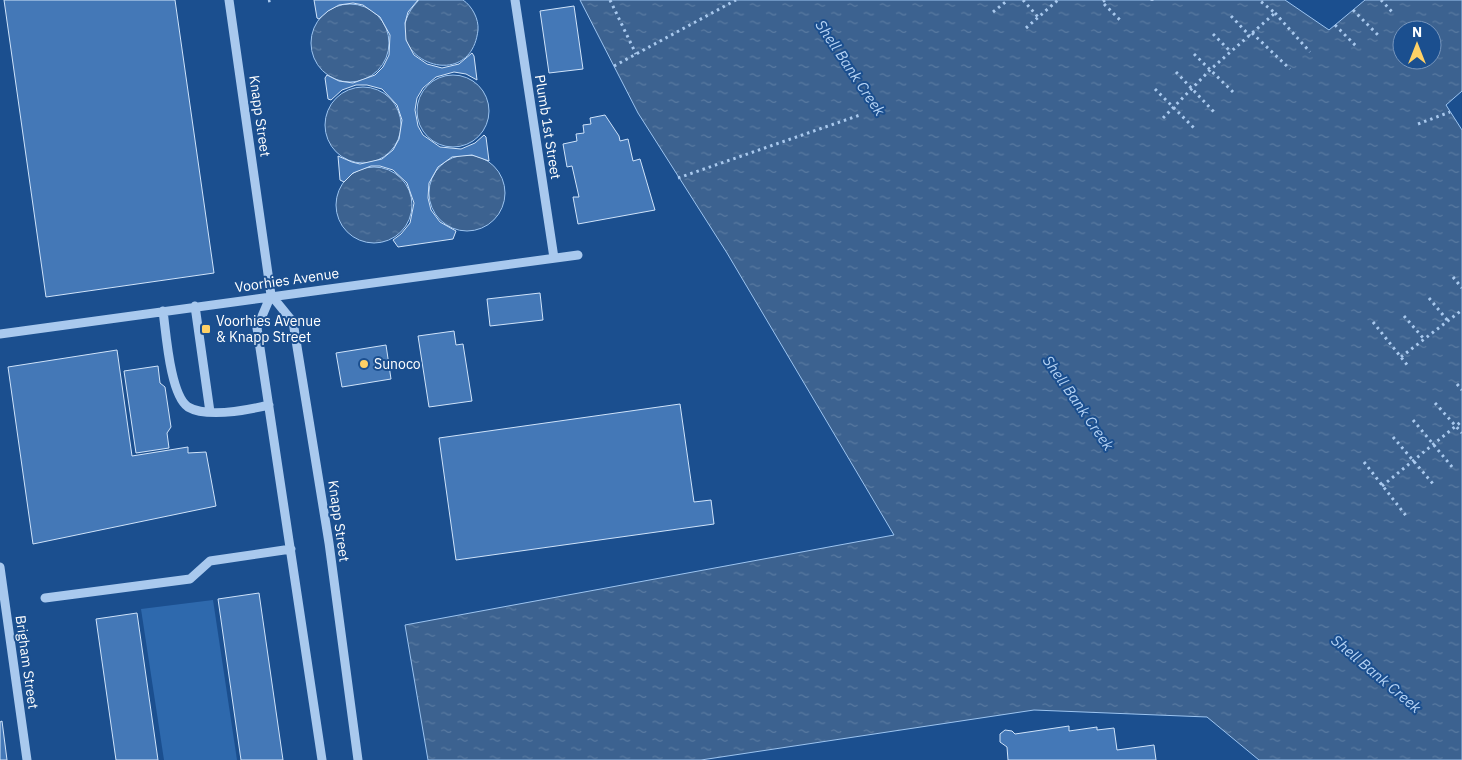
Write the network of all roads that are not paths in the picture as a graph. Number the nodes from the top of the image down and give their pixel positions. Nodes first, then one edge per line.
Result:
1 (229, 0) edge
2 (515, 0) edge
3 (578, 255) dead end
4 (554, 258) junction
5 (270, 295) junction
6 (195, 306) junction
7 (163, 311) junction
8 (0, 334) edge
9 (269, 405) junction
10 (210, 412) junction
11 (291, 549) junction
12 (0, 568) edge
13 (45, 598) dead end
14 (28, 760) edge
15 (322, 760) edge
16 (358, 760) edge

1 - 5 street, Knapp Street
2 - 4 street, Plumb 1st Street
3 - 4 street, Voorhies Avenue
4 - 5 street, Voorhies Avenue
5 - 6 street, Voorhies Avenue
5 - 9 street, Knapp Street
5 - 16 street, Knapp Street
6 - 7 street, Voorhies Avenue
6 - 10 street
7 - 8 street, Voorhies Avenue
7 - 10 street
9 - 10 street
9 - 11 street, Knapp Street
11 - 13 street
11 - 15 street, Knapp Street
12 - 14 street, Brigham Street

